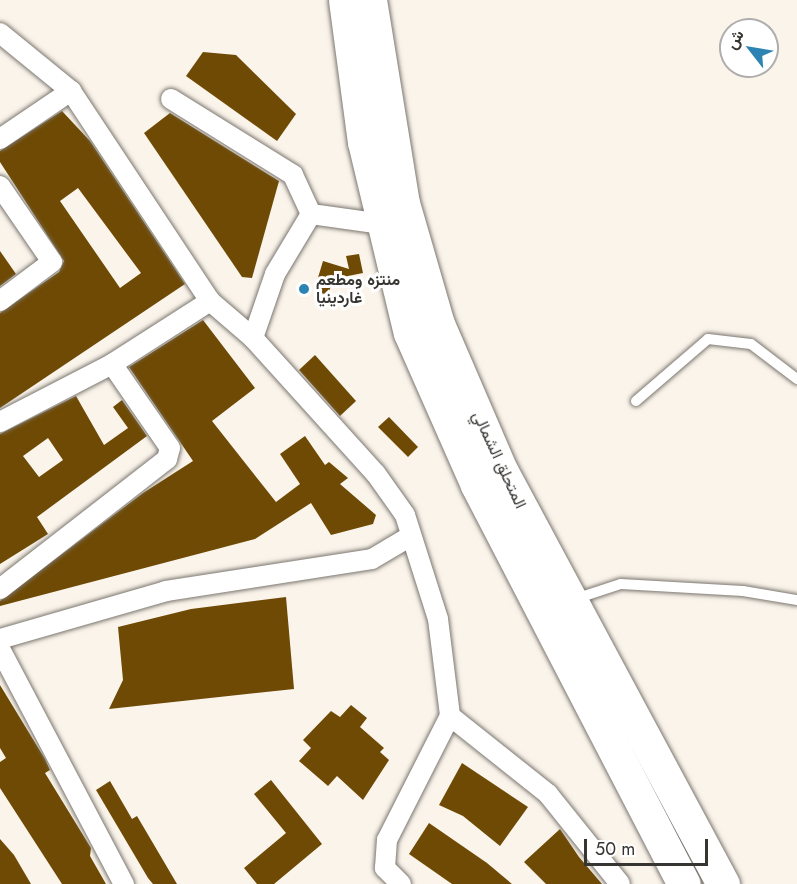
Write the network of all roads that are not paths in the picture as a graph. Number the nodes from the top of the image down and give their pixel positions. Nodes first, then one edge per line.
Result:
1 (345, 0) edge
2 (370, 0) edge
3 (0, 33) edge
4 (71, 91) junction
5 (171, 99) dead end
6 (0, 139) edge
7 (0, 186) edge
8 (311, 214) junction
9 (382, 224) junction
10 (0, 301) edge
11 (210, 301) junction
12 (253, 338) junction
13 (112, 364) junction
14 (797, 379) edge
15 (636, 401) dead end
16 (0, 422) edge
17 (409, 537) junction
18 (0, 589) edge
19 (572, 600) junction
20 (797, 600) edge
21 (0, 639) edge
22 (0, 649) edge
23 (450, 716) junction
24 (124, 884) edge
25 (401, 884) edge
26 (620, 884) edge
27 (684, 884) edge
28 (723, 884) edge

1 - 9 highway, المتحلق الشمالي
2 - 19 highway, المتحلق الشمالي
3 - 4 street
4 - 6 street
4 - 11 street
5 - 8 street
7 - 10 street
8 - 9 street
8 - 12 street
9 - 27 highway, المتحلق الشمالي
11 - 12 street
11 - 13 street
12 - 17 street
13 - 16 street
13 - 18 street
14 - 15 lane
17 - 21 street
17 - 23 street
19 - 20 lane
19 - 28 highway, المتحلق الشمالي
22 - 24 street
23 - 25 street
23 - 26 street

